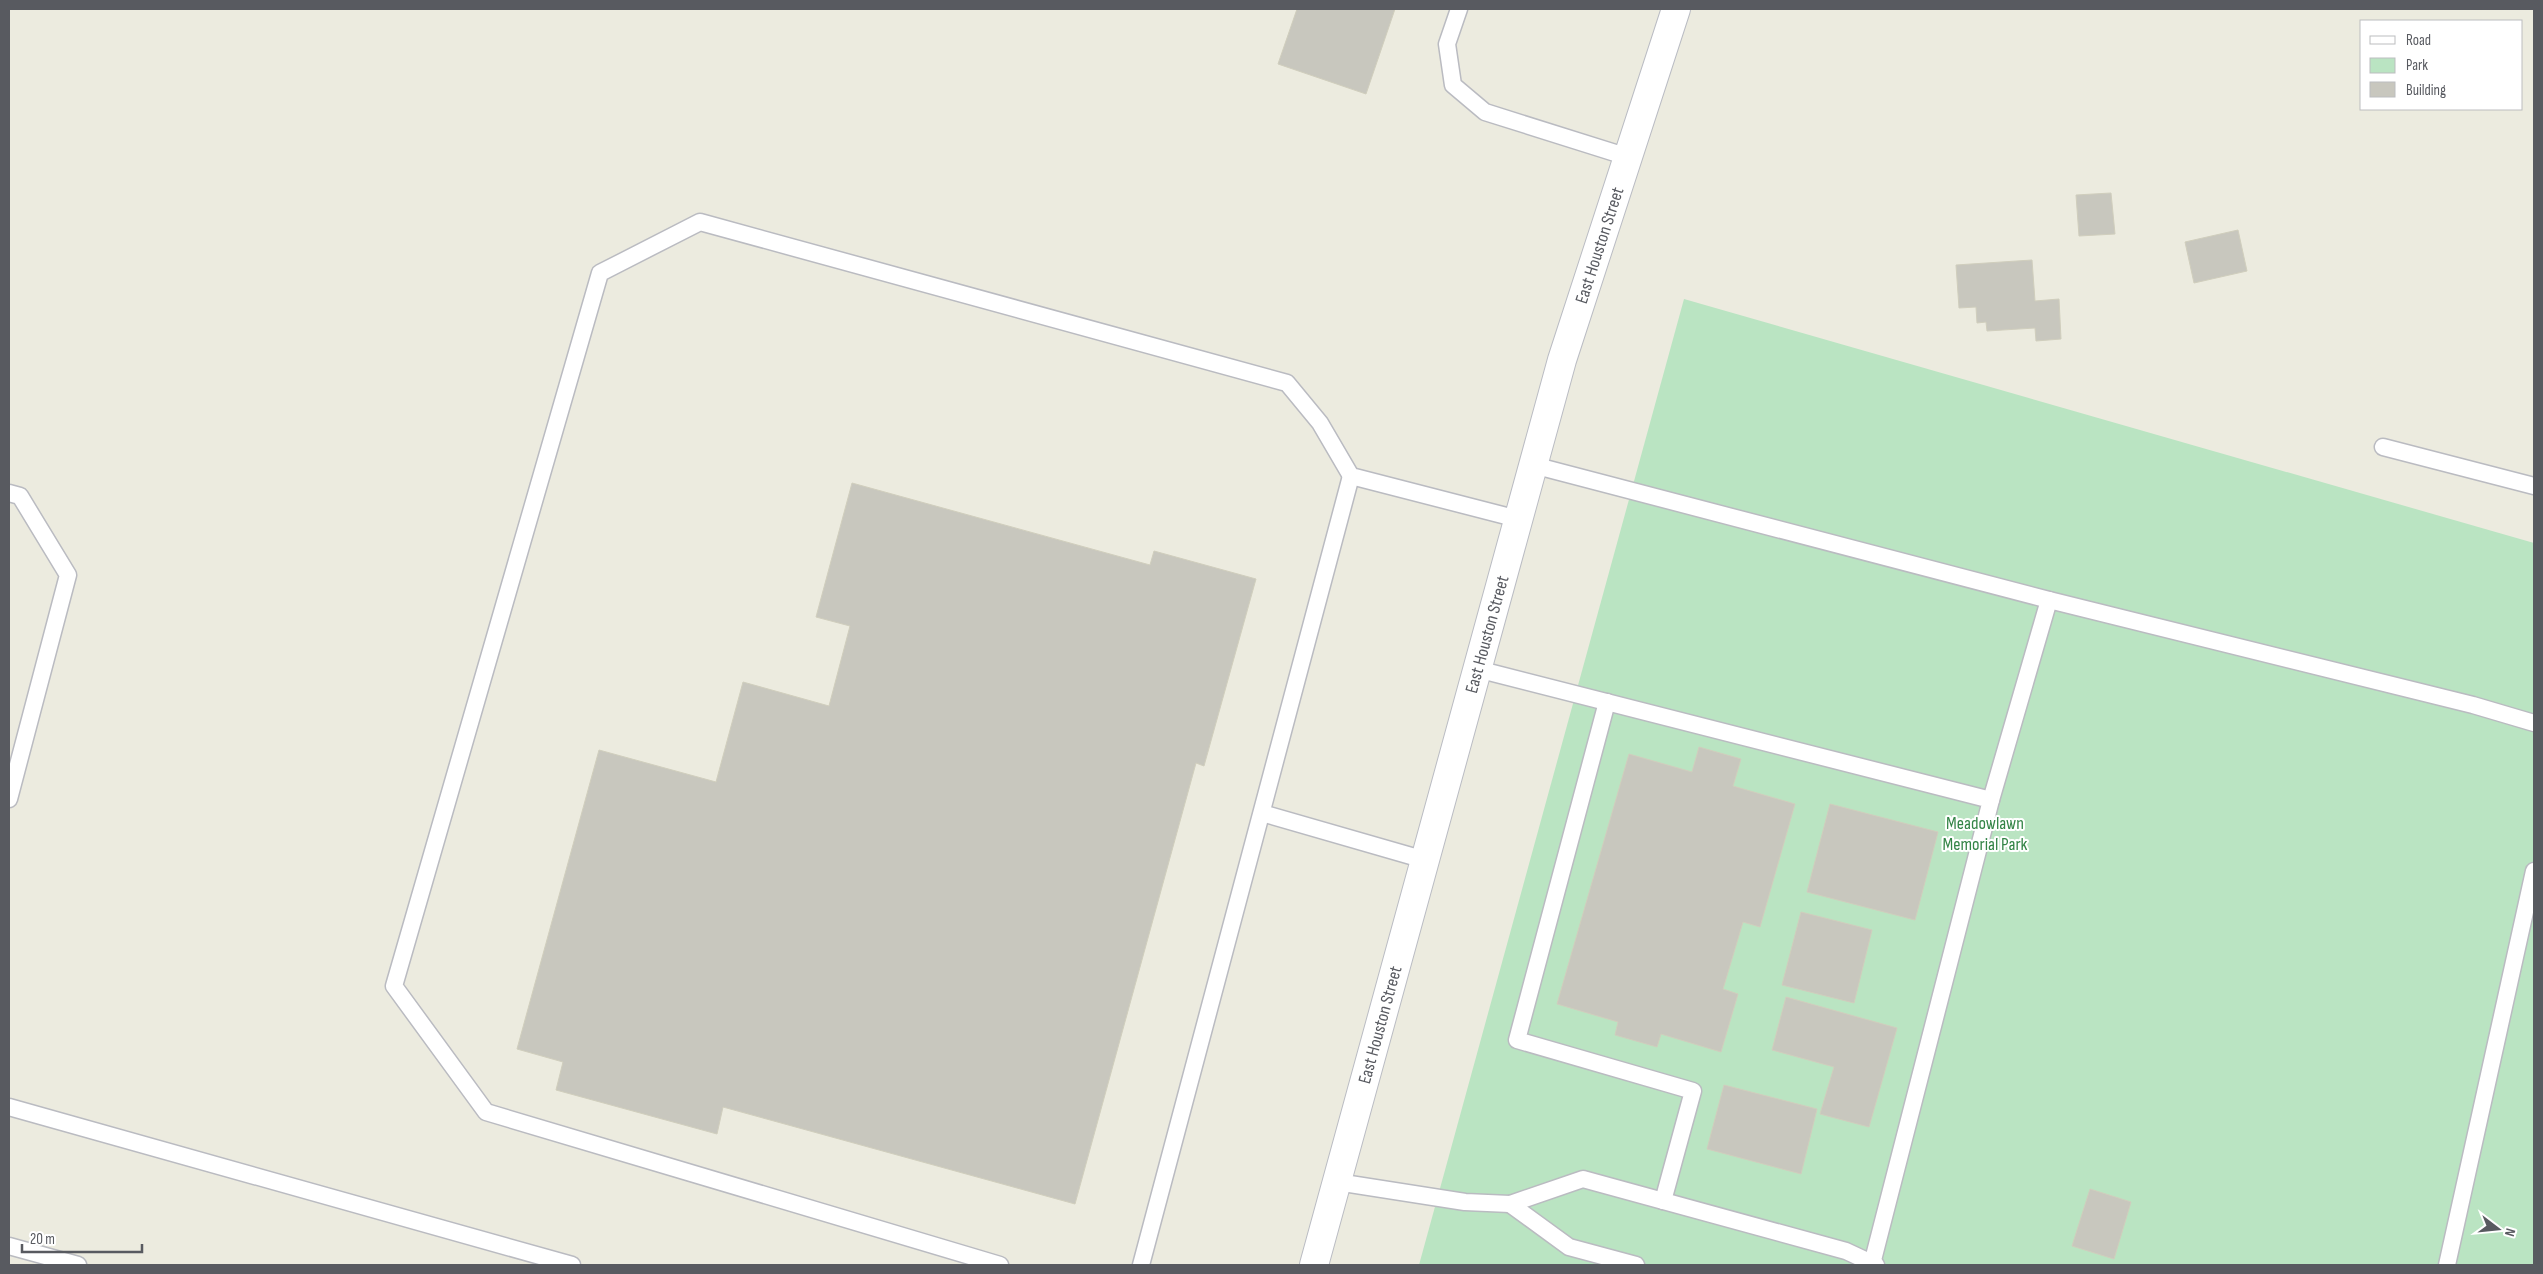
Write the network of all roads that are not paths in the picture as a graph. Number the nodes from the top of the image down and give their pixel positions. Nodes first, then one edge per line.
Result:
1 (1459, 9) edge
2 (1676, 9) edge
3 (1628, 157) junction
4 (2383, 447) dead end
5 (1533, 465) junction
6 (1351, 476) junction
7 (2534, 486) edge
8 (9, 493) edge
9 (1518, 519) junction
10 (2049, 600) junction
11 (1477, 669) junction
12 (1607, 702) junction
13 (2534, 723) edge
14 (9, 799) edge
15 (1991, 800) junction
16 (1262, 813) junction
17 (1425, 860) junction
18 (2534, 871) edge
19 (9, 1107) edge
20 (1337, 1182) junction
21 (1663, 1201) junction
22 (1510, 1204) junction
23 (9, 1246) edge
24 (78, 1265) edge
25 (572, 1265) edge
26 (1000, 1265) edge
27 (1141, 1265) edge
28 (1314, 1265) edge
29 (1636, 1265) edge
30 (1874, 1265) edge
31 (2447, 1265) edge

1 - 3 lane
2 - 3 main road, East Houston Street
3 - 5 main road, East Houston Street
4 - 7 lane
5 - 9 main road, East Houston Street
5 - 10 lane
6 - 9 lane
6 - 16 lane
6 - 26 lane
8 - 14 lane
9 - 11 main road, East Houston Street
10 - 13 lane
10 - 15 lane
11 - 12 lane
11 - 17 main road, East Houston Street
12 - 15 lane
12 - 21 lane
15 - 30 lane
16 - 17 lane
16 - 27 lane
17 - 20 main road, East Houston Street
18 - 31 lane
19 - 25 lane
20 - 22 lane
20 - 28 main road, East Houston Street
21 - 22 lane
21 - 30 lane
22 - 29 lane
23 - 24 lane

